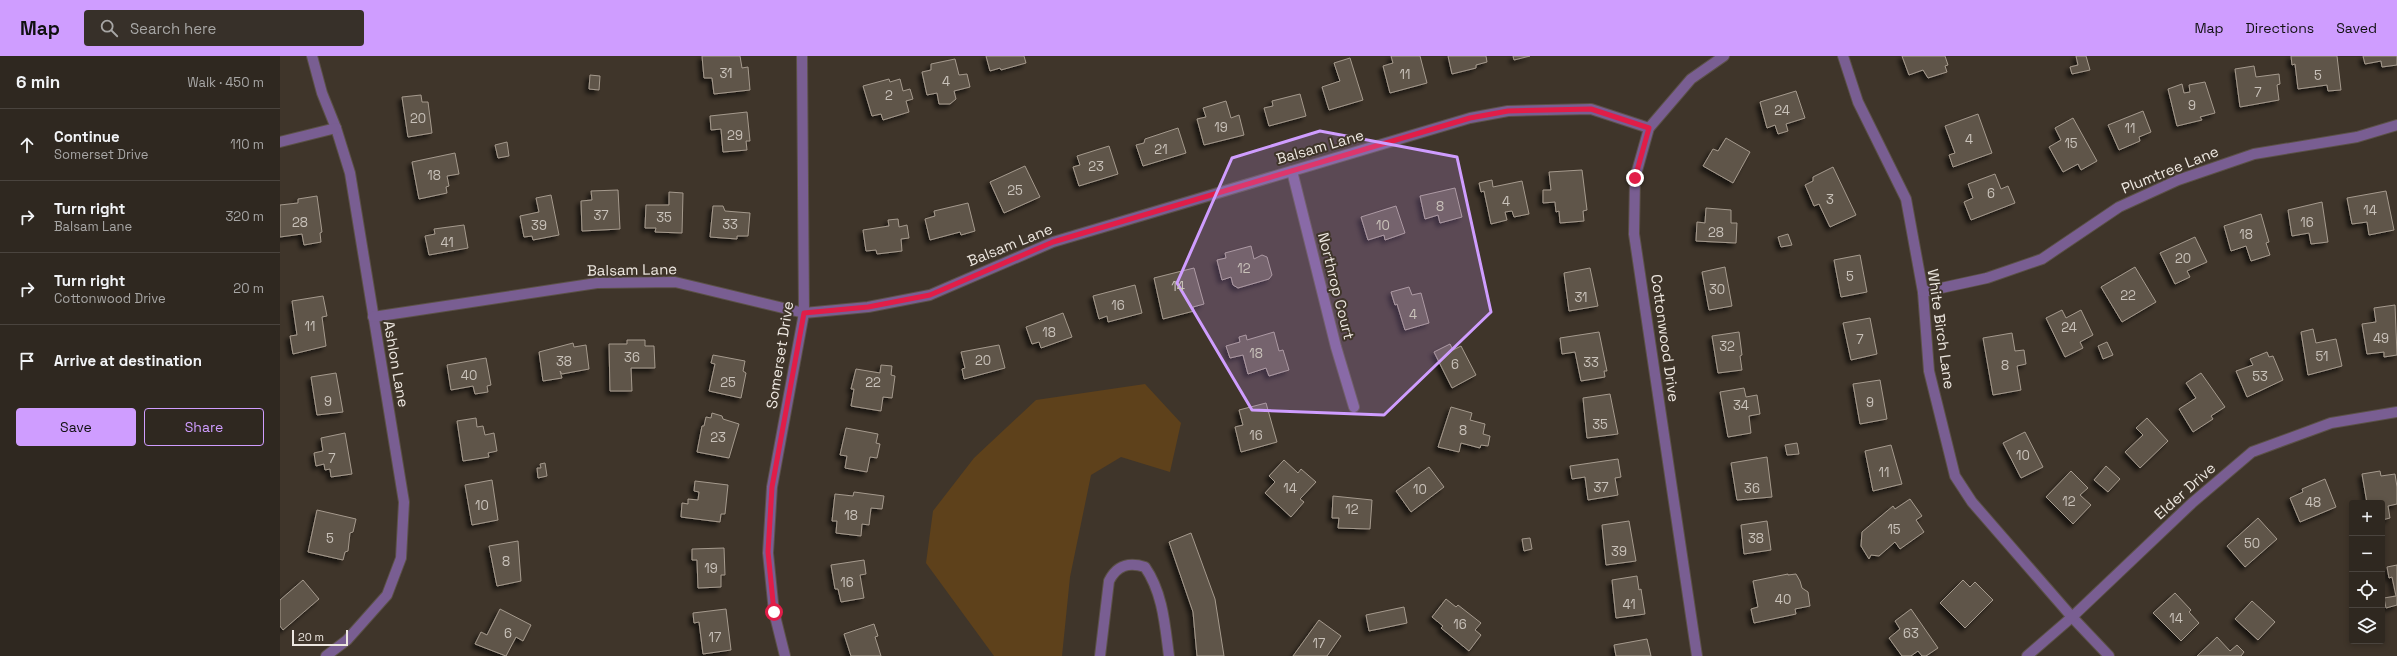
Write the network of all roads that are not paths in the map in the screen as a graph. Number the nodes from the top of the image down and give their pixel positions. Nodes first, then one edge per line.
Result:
1 (312, 56) edge
2 (802, 56) edge
3 (1724, 56) edge
4 (1843, 56) edge
5 (2397, 125) edge
6 (336, 128) junction
7 (1649, 128) junction
8 (280, 142) edge
9 (1292, 171) junction
10 (1923, 292) junction
11 (804, 313) junction
12 (373, 317) junction
13 (1354, 407) dead end
14 (2397, 412) edge
15 (2072, 617) junction
16 (326, 656) edge
17 (785, 656) edge
18 (1100, 656) edge
19 (1169, 656) edge
20 (1697, 656) edge
21 (2027, 656) edge
22 (2109, 656) edge

1 - 6 street, Ashlon Lane
2 - 11 street, Somerset Drive
3 - 7 street, Cottonwood Drive
4 - 10 street, White Birch Lane
5 - 10 street, Plumtree Lane
6 - 8 street
6 - 12 street, Ashlon Lane
7 - 9 street, Balsam Lane
7 - 20 street, Cottonwood Drive
9 - 11 street, Balsam Lane
9 - 13 street, Northrop Court
10 - 15 street, White Birch Lane
11 - 12 street, Balsam Lane
11 - 17 street, Somerset Drive
12 - 16 street, Ashlon Lane
14 - 15 street, Elder Drive
15 - 21 street, Elder Drive
15 - 22 street, White Birch Lane
18 - 19 street

